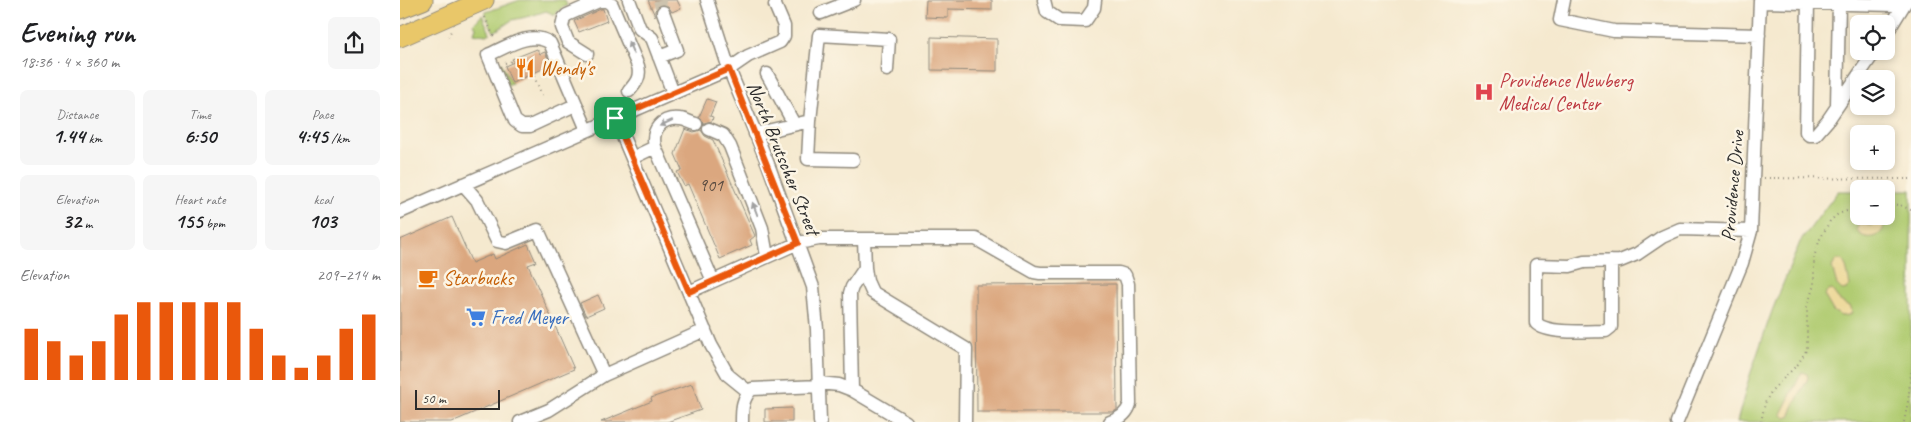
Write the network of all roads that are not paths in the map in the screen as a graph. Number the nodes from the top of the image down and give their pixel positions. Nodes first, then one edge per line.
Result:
1 (423, 0) edge
2 (629, 0) edge
3 (707, 0) edge
4 (854, 0) edge
5 (1044, 0) edge
6 (1095, 0) edge
7 (1564, 0) edge
8 (1760, 1) edge
9 (1808, 1) edge
10 (1906, 2) edge
11 (1839, 3) junction
12 (775, 5) dead end
13 (484, 6) edge
14 (400, 9) edge
15 (663, 12) tunnel mouth
16 (821, 13) dead end
17 (1895, 20) edge
18 (1759, 35) junction
19 (400, 37) edge
20 (587, 54) dead end
21 (659, 57) junction
22 (1869, 60) edge
23 (729, 69) junction
24 (887, 70) dead end
25 (767, 74) dead end
26 (629, 91) dead end
27 (673, 93) junction
28 (575, 102) junction
29 (1837, 106) junction
30 (615, 118) junction
31 (810, 121) junction
32 (696, 124) dead end
33 (794, 124) junction
34 (708, 129) dead end
35 (587, 130) junction
36 (755, 134) junction
37 (655, 147) junction
38 (632, 158) junction
39 (853, 160) dead end
40 (463, 184) junction
41 (400, 212) edge
42 (1751, 232) junction
43 (864, 239) junction
44 (798, 243) junction
45 (767, 256) junction
46 (1611, 261) junction
47 (865, 268) junction
48 (713, 280) junction
49 (689, 292) junction
50 (705, 330) junction
51 (604, 375) junction
52 (819, 385) junction
53 (852, 390) junction
54 (748, 392) junction
55 (520, 422) edge
56 (742, 422) edge
57 (820, 422) edge
58 (906, 422) edge
59 (965, 422) edge
60 (1110, 422) edge
61 (1677, 422) edge

1 - 14 highway
2 - 21 street
3 - 23 street, North Brutscher Street
4 - 16 street
5 - 6 street
7 - 18 street
8 - 9 street
8 - 18 street, Providence Drive
9 - 11 street
9 - 29 street
10 - 11 street
10 - 17 street
11 - 29 street
12 - 23 street
13 - 19 highway
15 - 21 street
18 - 42 street, Providence Drive
26 -> 20 street
21 - 27 street
22 - 29 street
23 - 27 street
23 - 36 street, North Brutscher Street
24 - 31 street
25 - 33 street
27 - 30 street
28 - 28 street
28 - 35 street
30 - 35 street
30 - 38 street
31 - 33 street
31 - 39 street
32 -> 37 street
33 - 36 street
45 -> 34 street
35 - 40 street
36 - 44 street, North Brutscher Street
37 - 38 street
37 - 48 street
38 - 49 street
40 - 41 street
40 - 51 street
42 - 46 street
42 - 61 street, Providence Drive
43 - 44 street
43 - 47 street
43 - 60 street
44 - 45 street
44 - 52 street, North Brutscher Street
45 - 48 street
46 - 46 street
47 - 53 street
47 - 59 street
48 - 49 street
49 - 50 street
50 - 51 street
50 - 54 street
51 - 55 street
52 - 53 street
52 - 54 street
52 - 57 street, North Brutscher Street
53 - 58 street
54 - 56 street

